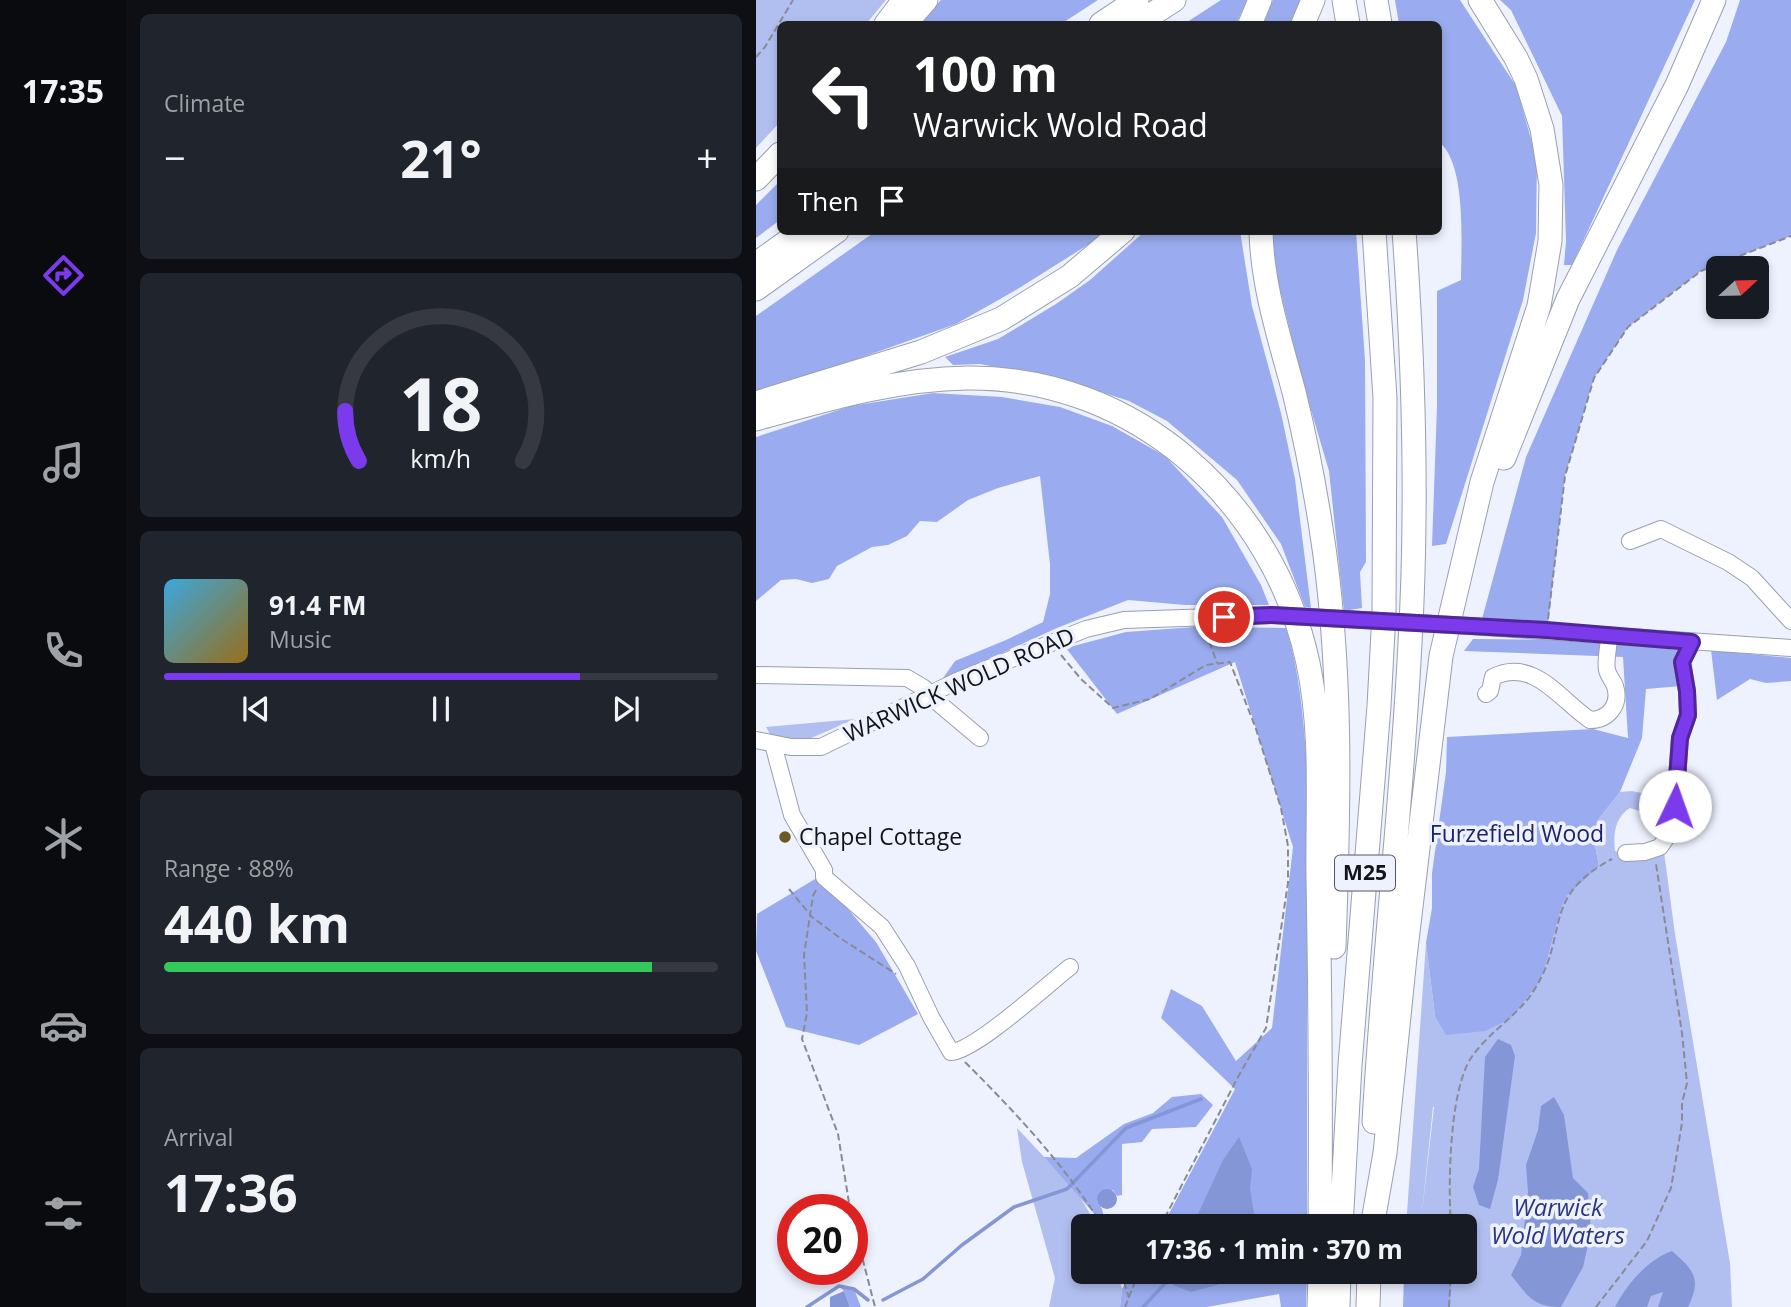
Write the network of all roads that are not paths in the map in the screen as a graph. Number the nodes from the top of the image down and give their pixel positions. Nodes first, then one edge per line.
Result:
1 (904, 0) edge
2 (926, 0) edge
3 (1137, 0) edge
4 (1173, 0) edge
5 (1261, 0) edge
6 (1313, 0) edge
7 (1344, 0) edge
8 (1376, 0) edge
9 (1480, 0) edge
10 (1714, 0) edge
11 (888, 21) edge
12 (908, 21) edge
13 (1106, 21) edge
14 (1141, 21) edge
15 (1251, 21) edge
16 (1304, 21) edge
17 (1348, 21) edge
18 (1380, 21) edge
19 (777, 157) edge
20 (756, 179) edge
21 (796, 235) edge
22 (831, 235) edge
23 (1118, 235) edge
24 (1262, 235) edge
25 (1374, 235) edge
26 (1404, 235) edge
27 (756, 264) edge
28 (756, 289) edge
29 (756, 403) edge
30 (756, 419) edge
31 (1470, 534) junction
32 (1630, 541) dead end
33 (1791, 621) edge
34 (1609, 636) junction
35 (1692, 642) junction
36 (1791, 649) edge
37 (756, 675) edge
38 (1486, 694) dead end
39 (930, 696) junction
40 (980, 738) dead end
41 (756, 740) edge
42 (773, 744) junction
43 (1626, 853) road end
44 (1070, 967) dead end
45 (1320, 1214) edge
46 (1335, 1214) edge
47 (1342, 1214) edge
48 (1371, 1214) edge
49 (1373, 1214) edge
50 (1329, 1284) edge
51 (1335, 1284) edge
52 (1368, 1284) edge
53 (1319, 1307) edge
54 (1338, 1307) edge
55 (1368, 1307) edge

1 - 11 highway
2 - 12 highway
3 - 13 highway
4 - 14 highway
5 - 15 highway
6 - 16 highway
7 - 17 highway
8 - 18 highway
9 - 31 highway
10 - 31 highway
19 - 20 highway
21 - 27 highway
22 - 28 highway
23 - 29 highway
24 - 46 highway
25 - 47 highway, M25
26 - 48 highway, M25
30 - 45 highway
31 - 49 highway
32 - 33 street
34 - 35 street, WARWICK WOLD ROAD
34 - 38 street
34 - 39 street, WARWICK WOLD ROAD, bridge
35 - 36 street, WARWICK WOLD ROAD
35 - 43 street
37 - 39 street
39 - 40 street
39 - 42 street, WARWICK WOLD ROAD
41 - 42 street, WARWICK WOLD ROAD
42 - 44 street
50 - 53 highway
51 - 54 highway
52 - 55 highway

